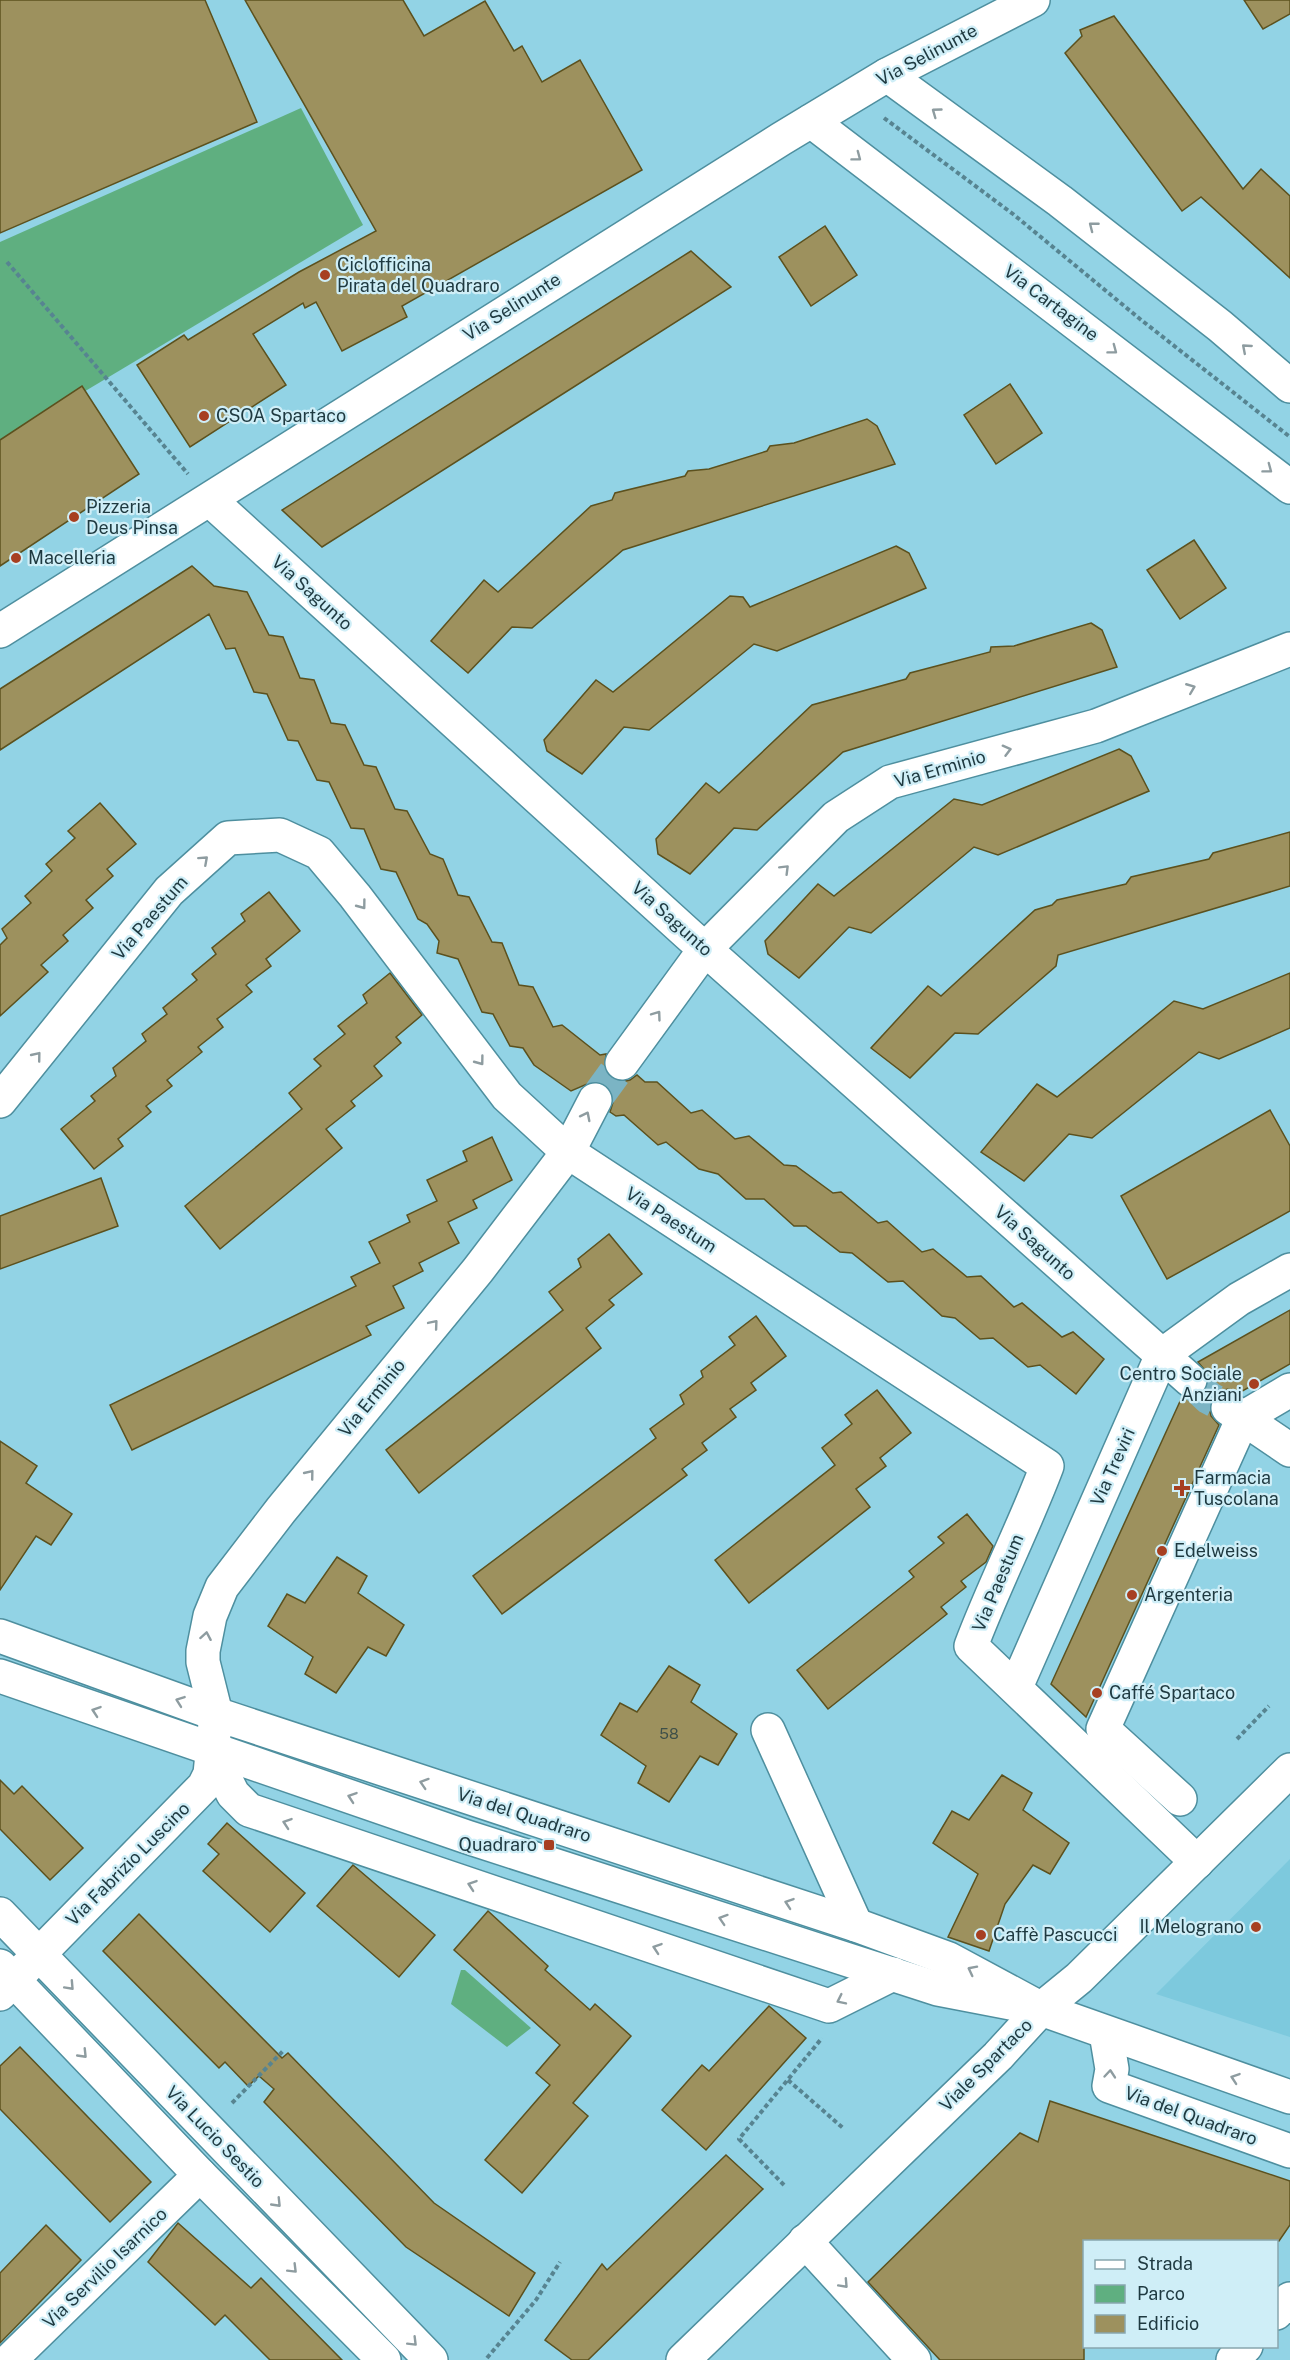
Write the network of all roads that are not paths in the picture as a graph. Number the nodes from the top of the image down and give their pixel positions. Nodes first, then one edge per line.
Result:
1 (1033, 0) edge
2 (887, 75) junction
3 (811, 121) junction
4 (1290, 386) edge
5 (1290, 487) edge
6 (210, 500) junction
7 (0, 631) edge
8 (1290, 649) edge
9 (705, 949) junction
10 (622, 1062) tunnel mouth
11 (595, 1100) tunnel mouth
12 (0, 1101) edge
13 (568, 1152) junction
14 (1290, 1270) edge
15 (1150, 1345) junction
16 (1190, 1380) tunnel mouth
17 (1290, 1390) edge
18 (1235, 1413) junction
19 (1290, 1450) edge
20 (0, 1636) edge
21 (0, 1676) edge
22 (1017, 1687) junction
23 (216, 1714) junction
24 (777, 1744) dead end
25 (211, 1750) junction
26 (1290, 1770) edge
27 (1180, 1799) dead end
28 (521, 1814) junction
29 (467, 1837) junction
30 (615, 1845) junction
31 (1197, 1862) junction
32 (637, 1891) junction
33 (0, 1914) edge
34 (856, 1925) junction
35 (40, 1953) junction
36 (893, 1974) junction
37 (5, 1980) edge
38 (1041, 2009) junction
39 (1106, 2033) junction
40 (1290, 2097) edge
41 (1290, 2151) edge
42 (200, 2175) junction
43 (805, 2241) junction
44 (1290, 2299) edge
45 (1278, 2311) edge
46 (1244, 2348) edge
47 (10, 2360) edge
48 (384, 2360) edge
49 (431, 2360) edge
50 (683, 2360) edge
51 (914, 2360) edge
52 (1233, 2360) edge

1 - 2 street, Via Selinunte
2 - 3 street, Via Selinunte
4 -> 2 street
3 -> 5 street, Via Cartagine
3 - 6 street, Via Selinunte
6 - 7 street, Via Selinunte
6 - 9 street, Via Sagunto
9 -> 8 street, Via Erminio
10 -> 9 street, Via Erminio
9 - 15 street, Via Sagunto
13 -> 11 street, Via Erminio
12 -> 13 street, Via Paestum
13 - 22 street, Via Paestum
23 -> 13 street, Via Erminio
14 - 15 street
15 - 16 street, Via Sagunto
15 - 22 street, Via Treviri
17 - 18 street
18 - 19 street
18 - 27 street
23 -> 20 street, Via del Quadraro
25 -> 21 street, Via del Quadraro
22 - 31 street, Via Paestum
23 - 25 street, Via Fabrizio Luscino
28 -> 23 street, Via del Quadraro
24 - 34 street
29 -> 25 street, Via del Quadraro
25 - 35 street, Via Fabrizio Luscino
36 -> 25 street
26 - 31 street, Viale Spartaco
28 - 29 street
28 - 30 street, Via del Quadraro
29 - 32 street, Via del Quadraro
30 - 32 street
34 -> 30 street, Via del Quadraro
31 - 38 street, Viale Spartaco
36 -> 32 street, Via del Quadraro
33 - 35 street, Via Lucio Sestio
38 -> 34 street, Via del Quadraro
35 - 37 street, Via Fabrizio Luscino
35 -> 49 street, Via Lucio Sestio
36 - 38 street, Via del Quadraro
37 -> 42 street, Via Lucio Sestio
38 - 39 street, Via del Quadraro
38 - 43 street, Viale Spartaco
40 -> 39 street, Via del Quadraro
41 -> 39 street, Via del Quadraro
42 - 47 street, Via Servilio Isarnico
42 -> 48 street, Via Lucio Sestio
43 - 50 street, Viale Spartaco
43 -> 51 street
44 - 45 street
46 - 52 street

